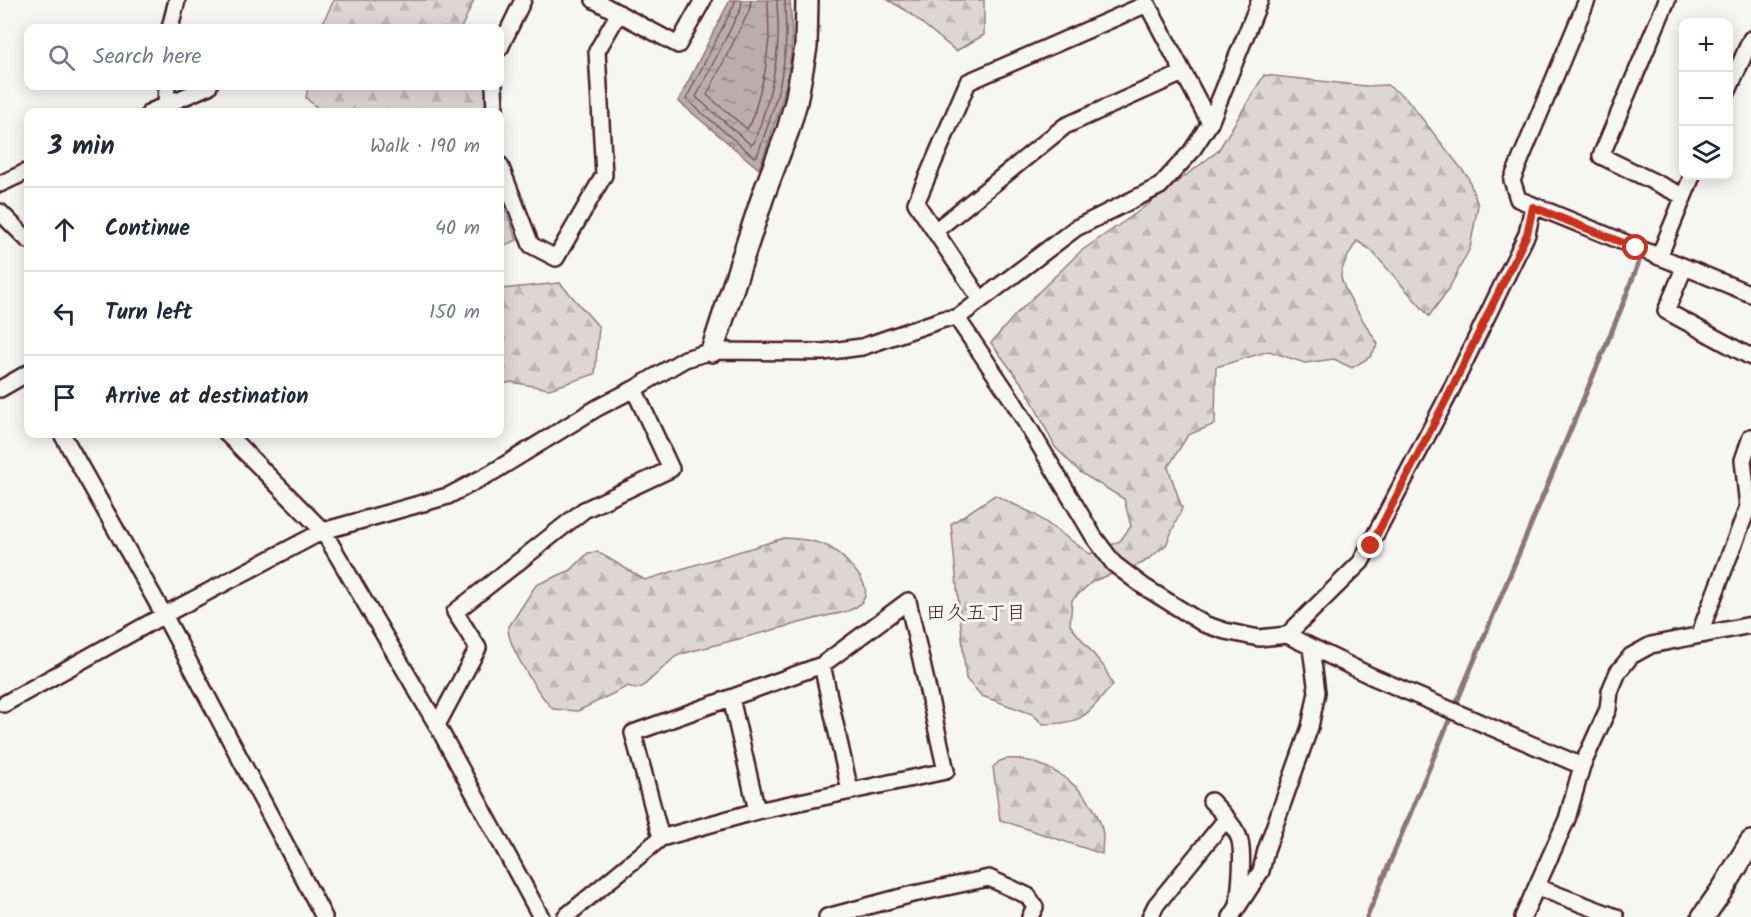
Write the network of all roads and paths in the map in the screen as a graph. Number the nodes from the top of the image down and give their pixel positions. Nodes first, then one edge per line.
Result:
1 (177, 0) edge
2 (523, 0) edge
3 (594, 0) edge
4 (703, 0) edge
5 (807, 0) edge
6 (1260, 0) edge
7 (1587, 0) edge
8 (1667, 0) edge
9 (1146, 2) edge
10 (619, 13) junction
11 (171, 24) edge
12 (1751, 39) edge
13 (504, 40) edge
14 (1183, 73) junction
15 (1733, 80) edge
16 (167, 90) edge
17 (201, 90) edge
18 (494, 90) edge
19 (166, 105) junction
20 (159, 108) edge
21 (495, 108) edge
22 (1210, 123) junction
23 (24, 173) edge
24 (504, 175) edge
25 (1690, 180) edge
26 (0, 184) edge
27 (1683, 196) junction
28 (1533, 207) junction
29 (0, 212) edge
30 (935, 231) junction
31 (24, 236) edge
32 (1659, 257) junction
33 (1684, 268) junction
34 (1751, 294) edge
35 (981, 300) junction
36 (957, 318) junction
37 (712, 351) junction
38 (1751, 357) edge
39 (24, 376) edge
40 (0, 389) edge
41 (634, 389) junction
42 (1751, 437) edge
43 (64, 438) edge
44 (231, 438) edge
45 (323, 531) junction
46 (164, 615) junction
47 (1751, 625) edge
48 (1287, 635) junction
49 (1699, 635) junction
50 (1311, 648) junction
51 (822, 665) junction
52 (731, 698) junction
53 (4, 704) dead end
54 (437, 725) junction
55 (1582, 766) junction
56 (850, 791) junction
57 (1211, 801) dead end
58 (757, 811) junction
59 (1227, 818) junction
60 (661, 838) junction
61 (1751, 842) edge
62 (1537, 887) junction
63 (1235, 913) edge
64 (324, 917) edge
65 (541, 917) edge
66 (565, 917) edge
67 (828, 917) edge
68 (1030, 917) edge
69 (1150, 917) edge
70 (1523, 917) edge
71 (1616, 917) edge
72 (1703, 917) edge

1 - 11 street
2 - 13 street
3 - 10 street
4 - 10 street
5 - 37 street
6 - 22 street
7 - 28 street
8 - 27 street
9 - 14 street
9 - 30 street
10 - 24 street
12 - 15 street
14 - 22 street
14 - 30 street
16 - 19 street
17 - 19 street
18 - 21 street
19 - 20 street
22 - 35 street
23 - 26 street
25 - 27 street
27 - 32 street
28 - 32 street
28 - 48 street
29 - 31 street
30 - 35 street
32 - 33 street
33 - 34 street
33 - 38 street
35 - 36 street
36 - 37 street
36 - 48 street
37 - 41 street
39 - 40 street
41 - 45 street
41 - 54 street
42 - 49 street
43 - 46 street
44 - 45 street
45 - 46 street
45 - 54 street
46 - 53 street
46 - 64 street
47 - 49 street
48 - 50 street
49 - 55 street
50 - 55 street
50 - 63 street
51 - 52 street
51 - 56 street
51 - 56 street
52 - 58 street
52 - 60 street
54 - 65 street
55 - 62 street
56 - 58 street
57 - 59 street
58 - 60 street
59 - 63 street
59 - 69 street
60 - 66 street
61 - 72 street
62 - 70 street
62 - 71 street
67 - 68 street

